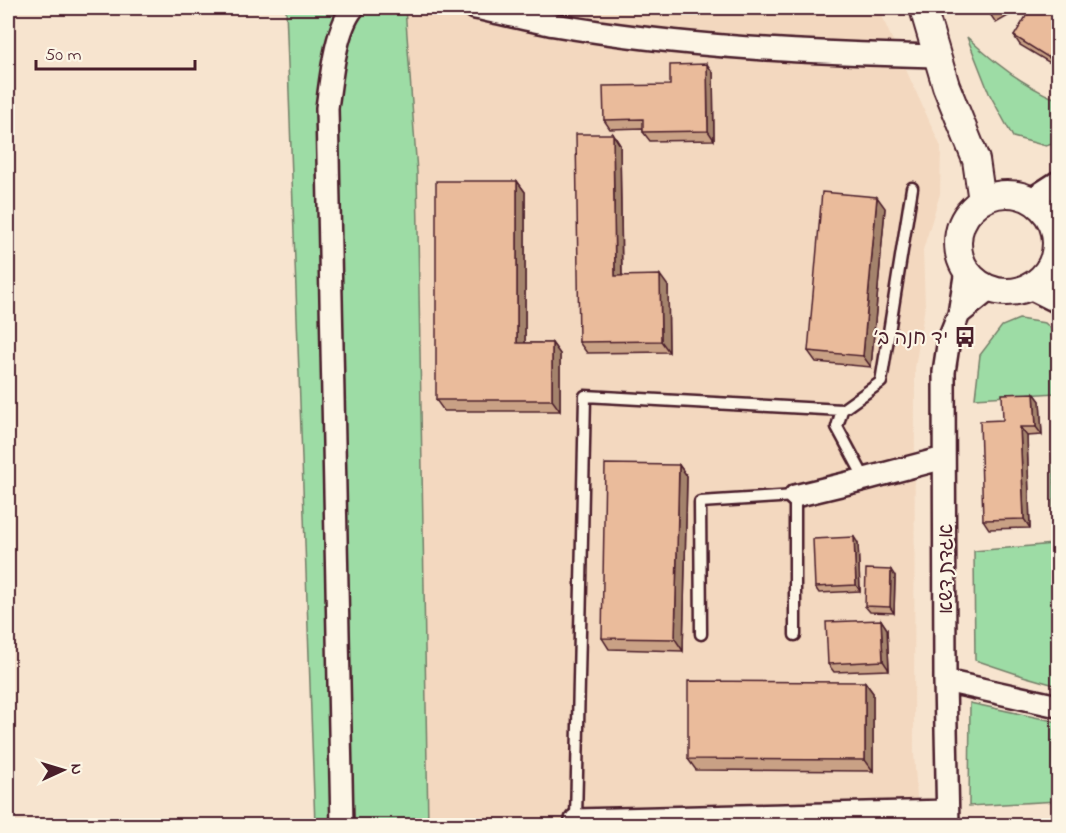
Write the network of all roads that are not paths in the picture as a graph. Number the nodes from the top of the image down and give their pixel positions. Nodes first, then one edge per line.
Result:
1 (353, 8) edge
2 (475, 8) edge
3 (922, 8) edge
4 (936, 56) junction
5 (1059, 184) edge
6 (912, 188) dead end
7 (1015, 201) junction
8 (966, 270) junction
9 (1054, 276) edge
10 (1028, 287) junction
11 (990, 289) junction
12 (1059, 302) edge
13 (959, 314) junction
14 (842, 410) junction
15 (944, 458) junction
16 (864, 479) junction
17 (795, 496) junction
18 (701, 634) dead end
19 (795, 635) dead end
20 (945, 681) junction
21 (1059, 706) edge
22 (947, 818) edge
23 (879, 819) edge
24 (576, 820) joint
25 (342, 825) edge

1 - 25 street
2 - 4 street
3 - 4 street
4 - 7 street
5 - 7 street
6 - 14 lane
7 - 8 street
7 - 9 street
8 - 11 street
8 - 13 street, אגדת דשא
9 - 10 street
10 - 11 street
10 - 12 street
11 - 13 street
13 - 15 street, אגדת דשא
14 - 16 lane
14 - 24 lane
15 - 16 street
15 - 20 street, אגדת דשא
16 - 17 street
17 - 18 lane
17 - 19 lane
20 - 21 street
20 - 22 street, אגדת דשא
22 - 23 street
23 - 24 street

